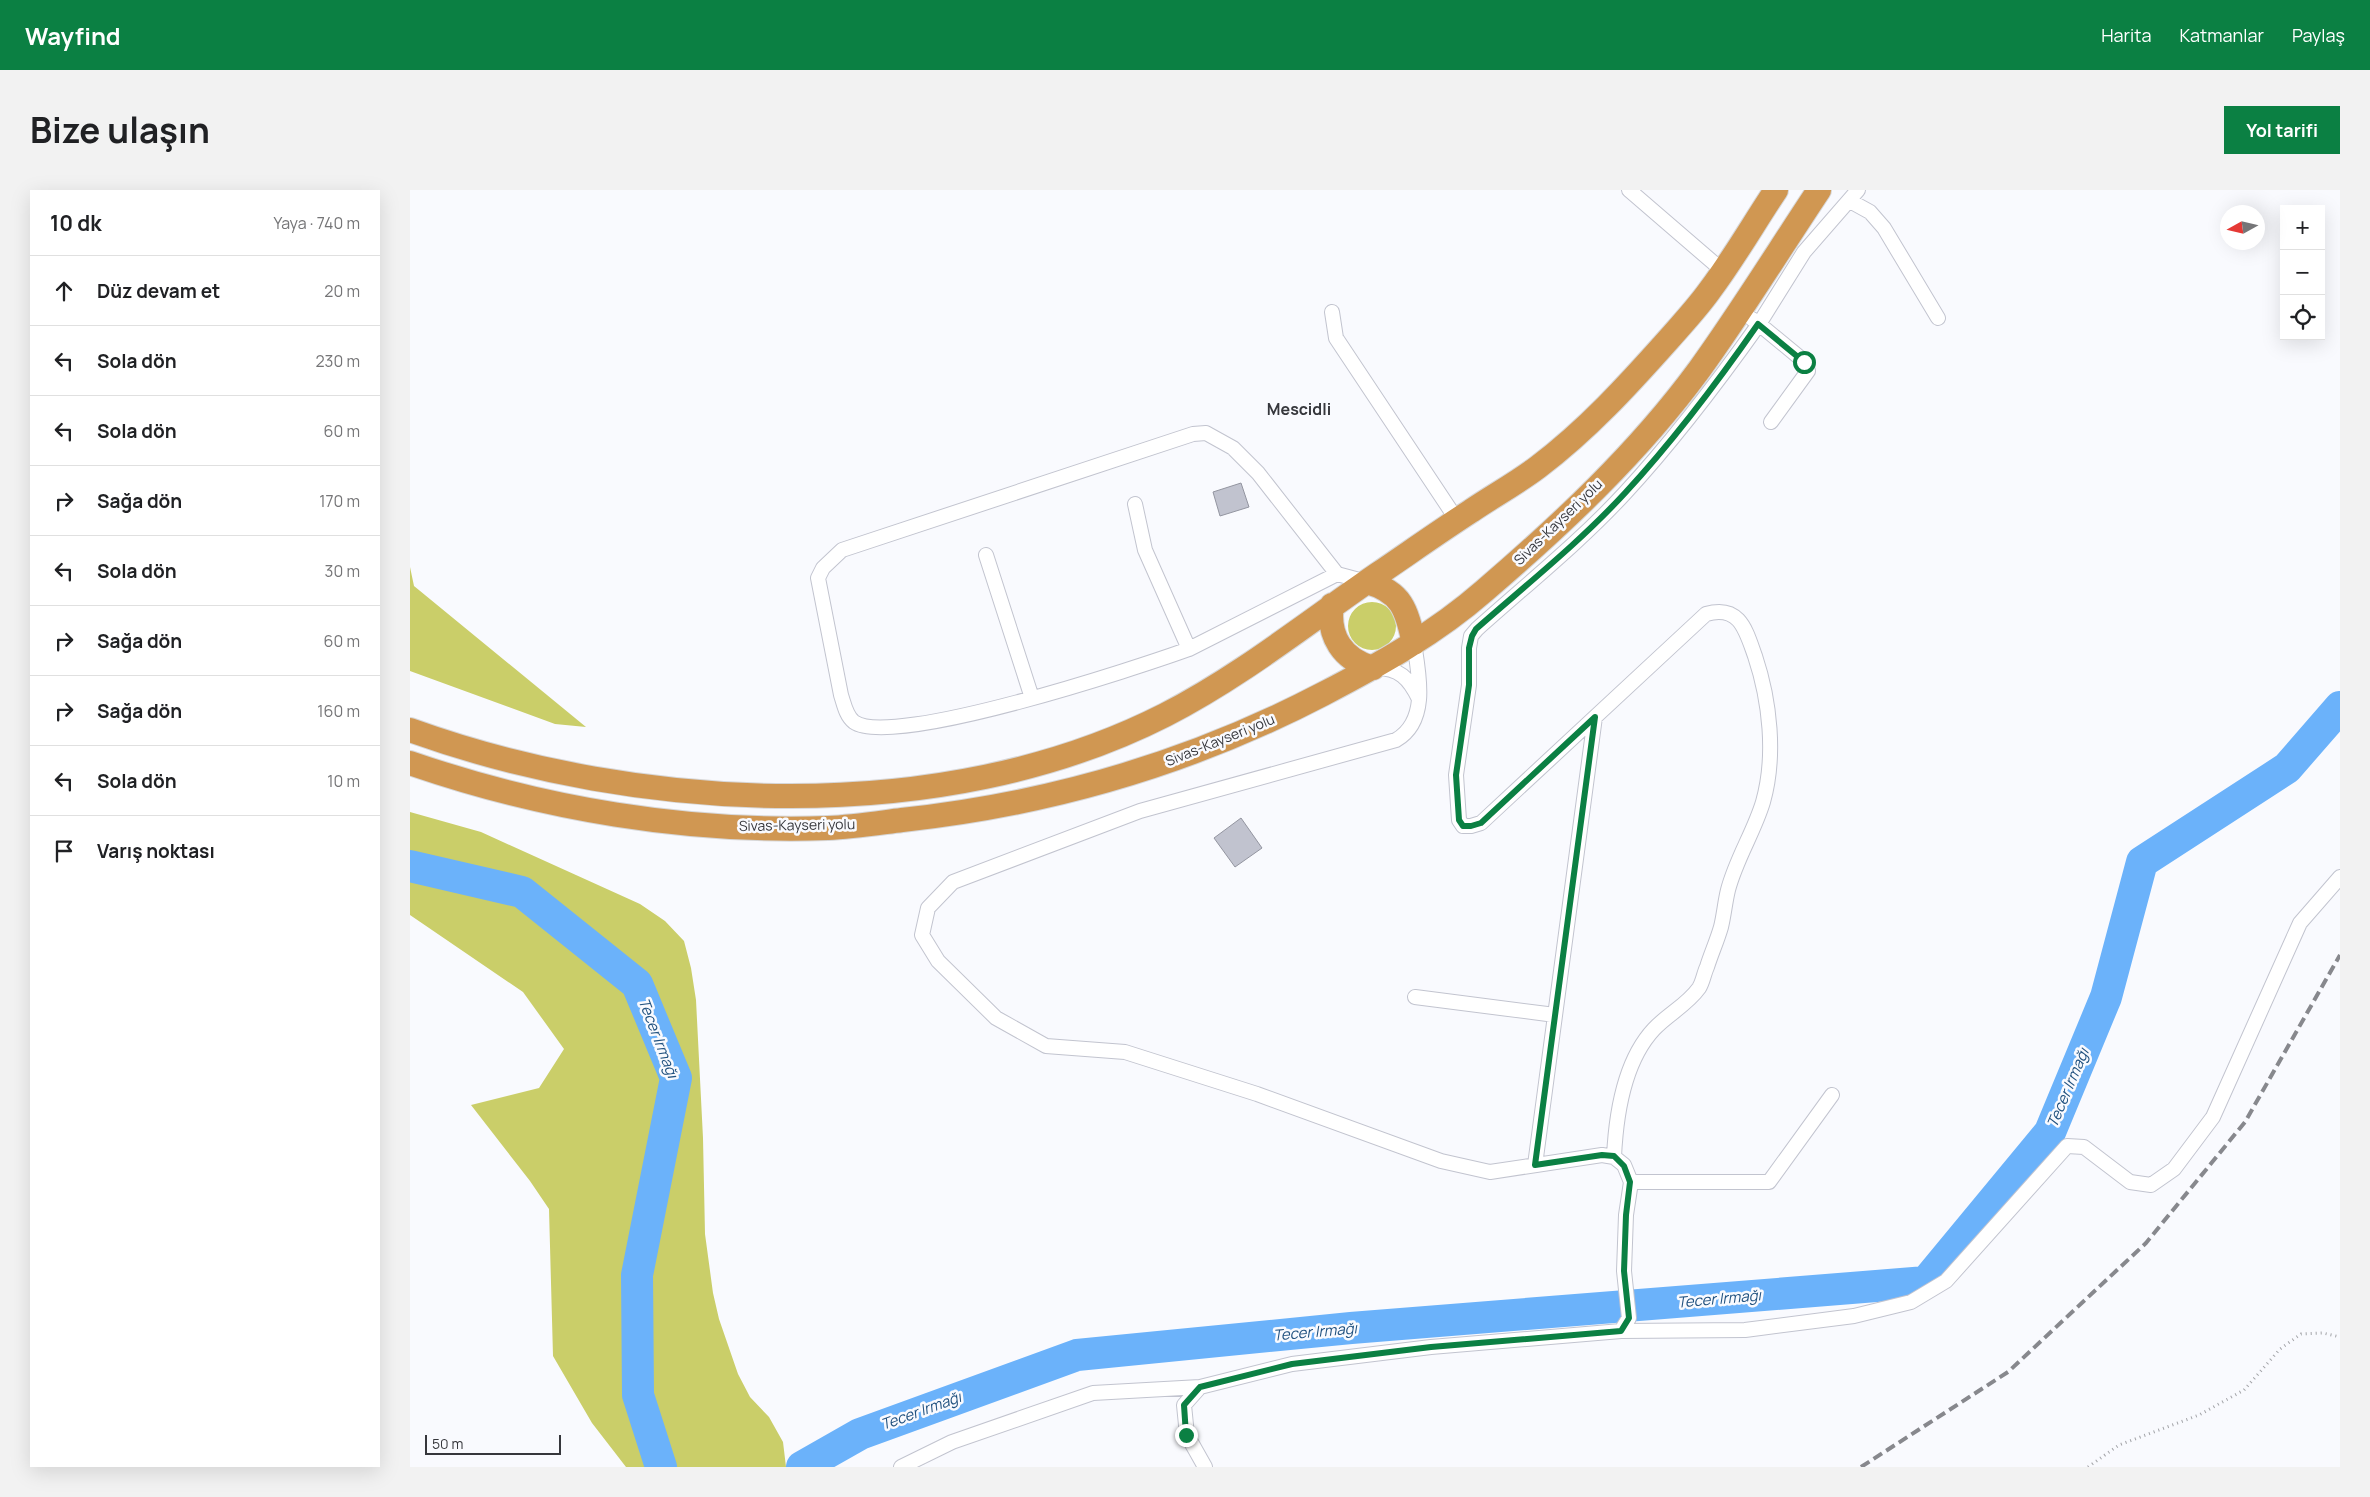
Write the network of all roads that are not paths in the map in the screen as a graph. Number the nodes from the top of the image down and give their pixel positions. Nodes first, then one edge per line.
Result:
1 (1629, 190) edge
2 (1776, 190) edge
3 (1819, 190) edge
4 (1854, 195) edge
5 (1723, 271) junction
6 (1740, 310) junction
7 (1332, 312) dead end
8 (1938, 318) dead end
9 (1758, 324) junction
10 (1771, 422) dead end
11 (1135, 504) dead end
12 (1457, 520) junction
13 (986, 555) dead end
14 (1337, 574) junction
15 (1366, 582) junction
16 (1332, 606) junction
17 (1414, 643) junction
18 (1189, 649) junction
19 (1372, 668) junction
20 (1032, 698) junction
21 (1419, 700) junction
22 (1595, 717) junction
23 (410, 730) edge
24 (410, 764) edge
25 (2340, 877) edge
26 (1414, 997) dead end
27 (1555, 1015) junction
28 (1832, 1095) dead end
29 (1614, 1156) junction
30 (1535, 1165) junction
31 (1630, 1182) junction
32 (1621, 1331) junction
33 (1200, 1387) junction
34 (901, 1467) edge
35 (1206, 1467) edge

1 - 5 street
2 - 5 highway
3 - 6 highway, Sivas-Kayseri yolu
4 - 8 street
4 - 9 street
5 - 12 highway
6 - 9 street
6 - 17 highway, Sivas-Kayseri yolu
7 - 12 street
9 - 10 street
9 - 22 street
11 - 18 street
12 - 15 highway
13 - 20 street
14 - 15 street
14 - 16 street
14 - 18 street
14 - 20 street
15 - 16 highway
15 - 17 highway
16 - 19 highway
16 - 23 highway
17 - 19 highway, Sivas-Kayseri yolu
17 - 21 street
18 - 20 street
19 - 21 street
19 - 24 highway, Sivas-Kayseri yolu
21 - 30 street
22 - 27 street
22 - 29 street
25 - 32 street
26 - 27 street
27 - 30 street
28 - 31 street
29 - 30 street
29 - 31 street
31 - 32 street
32 - 33 street
33 - 34 street
33 - 35 street

